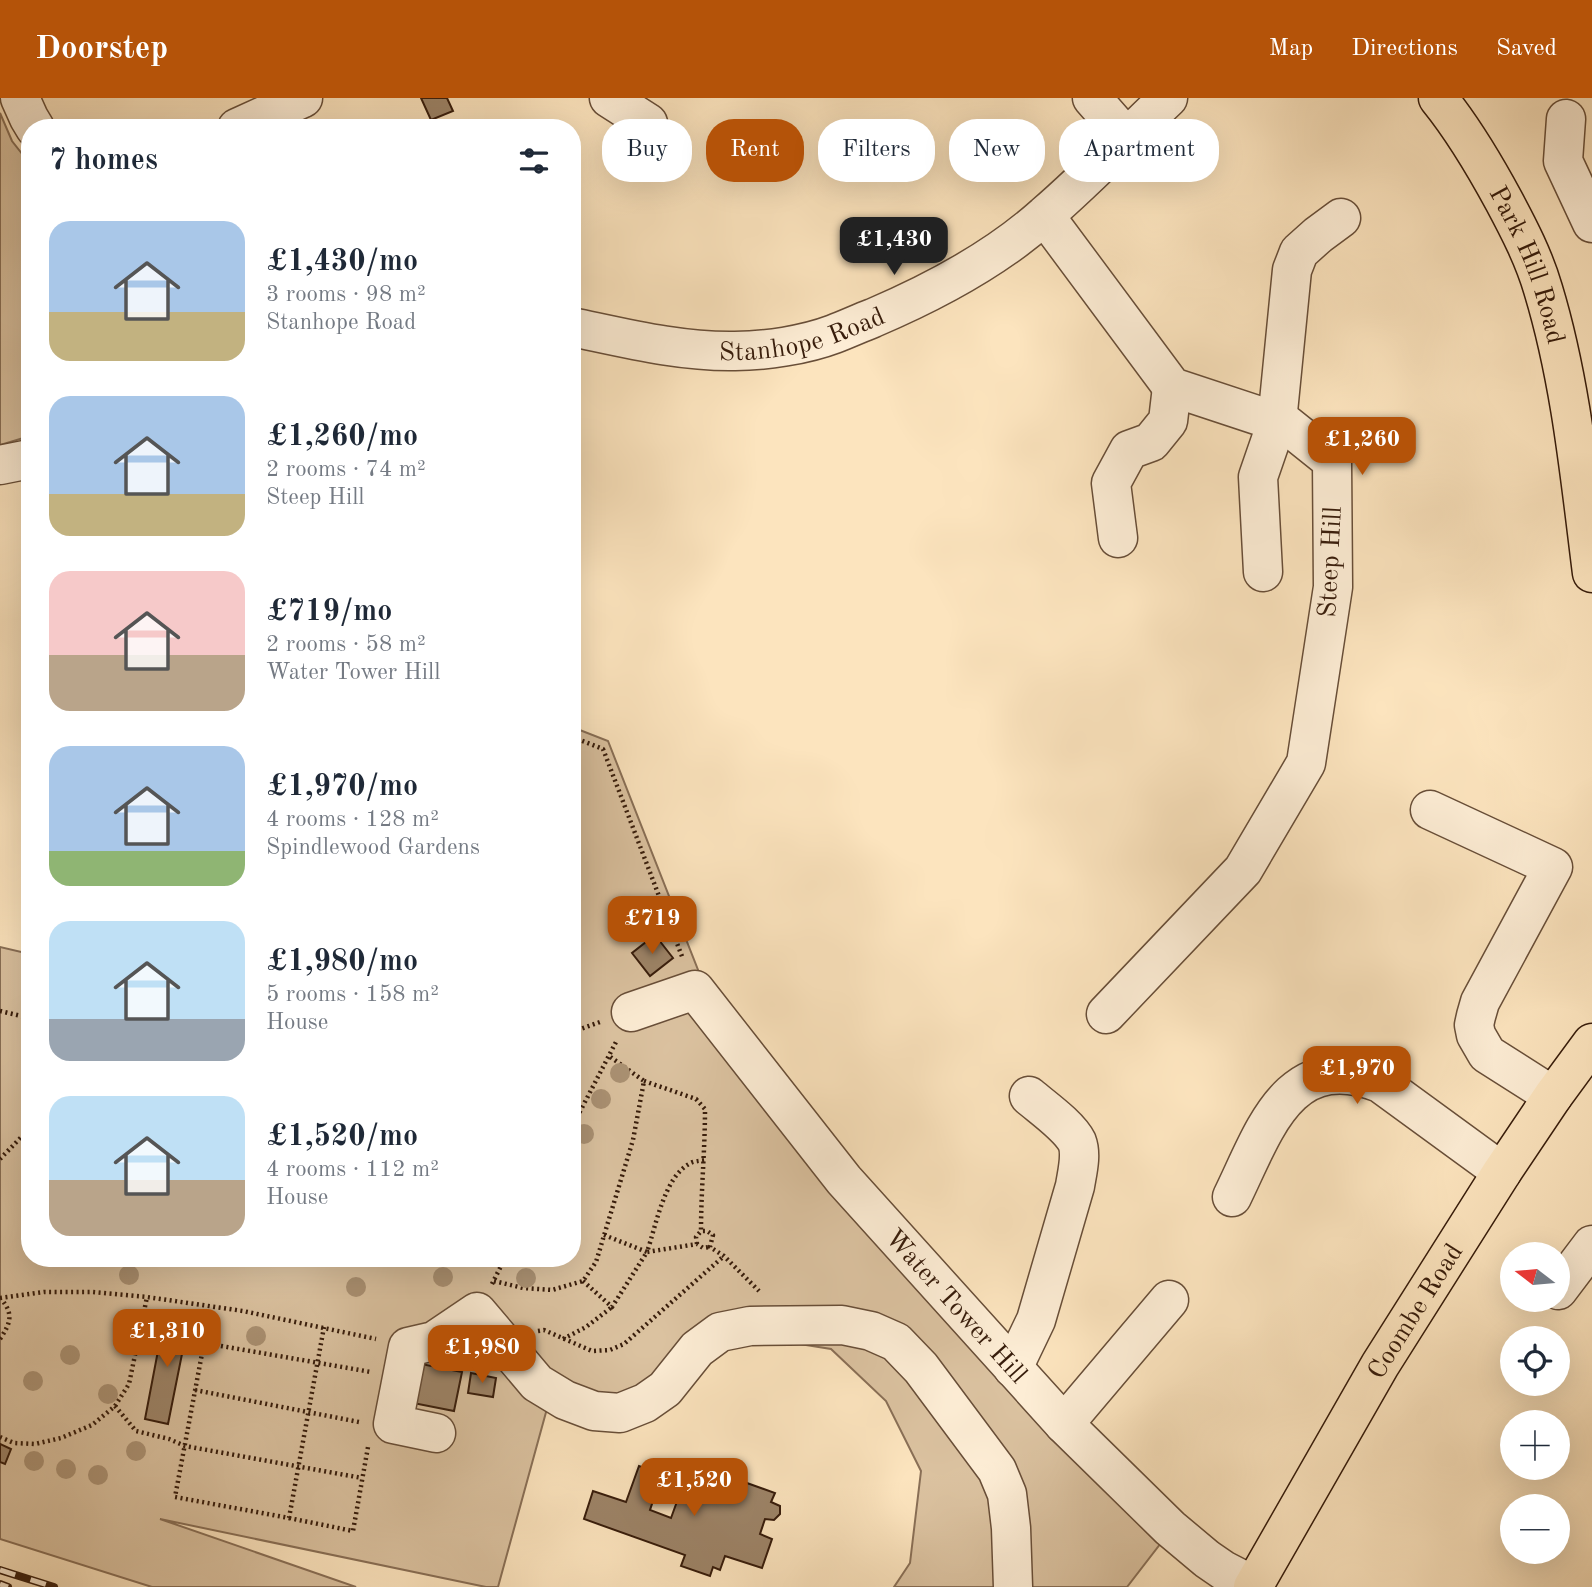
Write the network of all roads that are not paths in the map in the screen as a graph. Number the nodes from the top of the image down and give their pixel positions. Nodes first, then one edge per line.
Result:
1 (20, 98) edge
2 (303, 98) edge
3 (1092, 98) edge
4 (1168, 98) edge
5 (1438, 98) edge
6 (30, 119) edge
7 (257, 119) edge
8 (1110, 119) edge
9 (1146, 119) edge
10 (1567, 121) edge
11 (1081, 182) edge
12 (1045, 216) junction
13 (1341, 218) dead end
14 (1592, 223) edge
15 (581, 329) edge
16 (1172, 387) junction
17 (1277, 422) junction
18 (21, 460) edge
19 (0, 465) edge
20 (1118, 538) dead end
21 (1263, 572) dead end
22 (1592, 573) edge
23 (1430, 810) dead end
24 (631, 1012) road end
25 (1106, 1014) dead end
26 (1592, 1043) edge
27 (1029, 1096) dead end
28 (1553, 1096) junction
29 (1502, 1172) junction
30 (1232, 1197) dead end
31 (1592, 1245) edge
32 (1570, 1274) edge
33 (1170, 1300) dead end
34 (1013, 1368) junction
35 (1064, 1423) junction
36 (436, 1433) dead end
37 (1013, 1587) edge
38 (1253, 1587) edge

1 - 6 street
2 - 7 street
3 - 8 street
4 - 9 street, Stanhope Road
5 - 22 main road, Park Hill Road
10 - 14 street
11 - 12 street, Stanhope Road
12 - 15 street, Stanhope Road
12 - 16 street
13 - 17 street
16 - 17 street, Steep Hill
16 - 20 street
17 - 21 street
17 - 25 street, Steep Hill
18 - 19 street
23 - 28 street
24 - 34 street, Water Tower Hill
26 - 28 main road, Coombe Road
27 - 34 street
28 - 29 main road, Coombe Road
29 - 30 street
29 - 38 main road, Coombe Road
31 - 32 street
33 - 35 street
34 - 35 street, Water Tower Hill
35 - 38 street, Water Tower Hill
36 - 37 street

